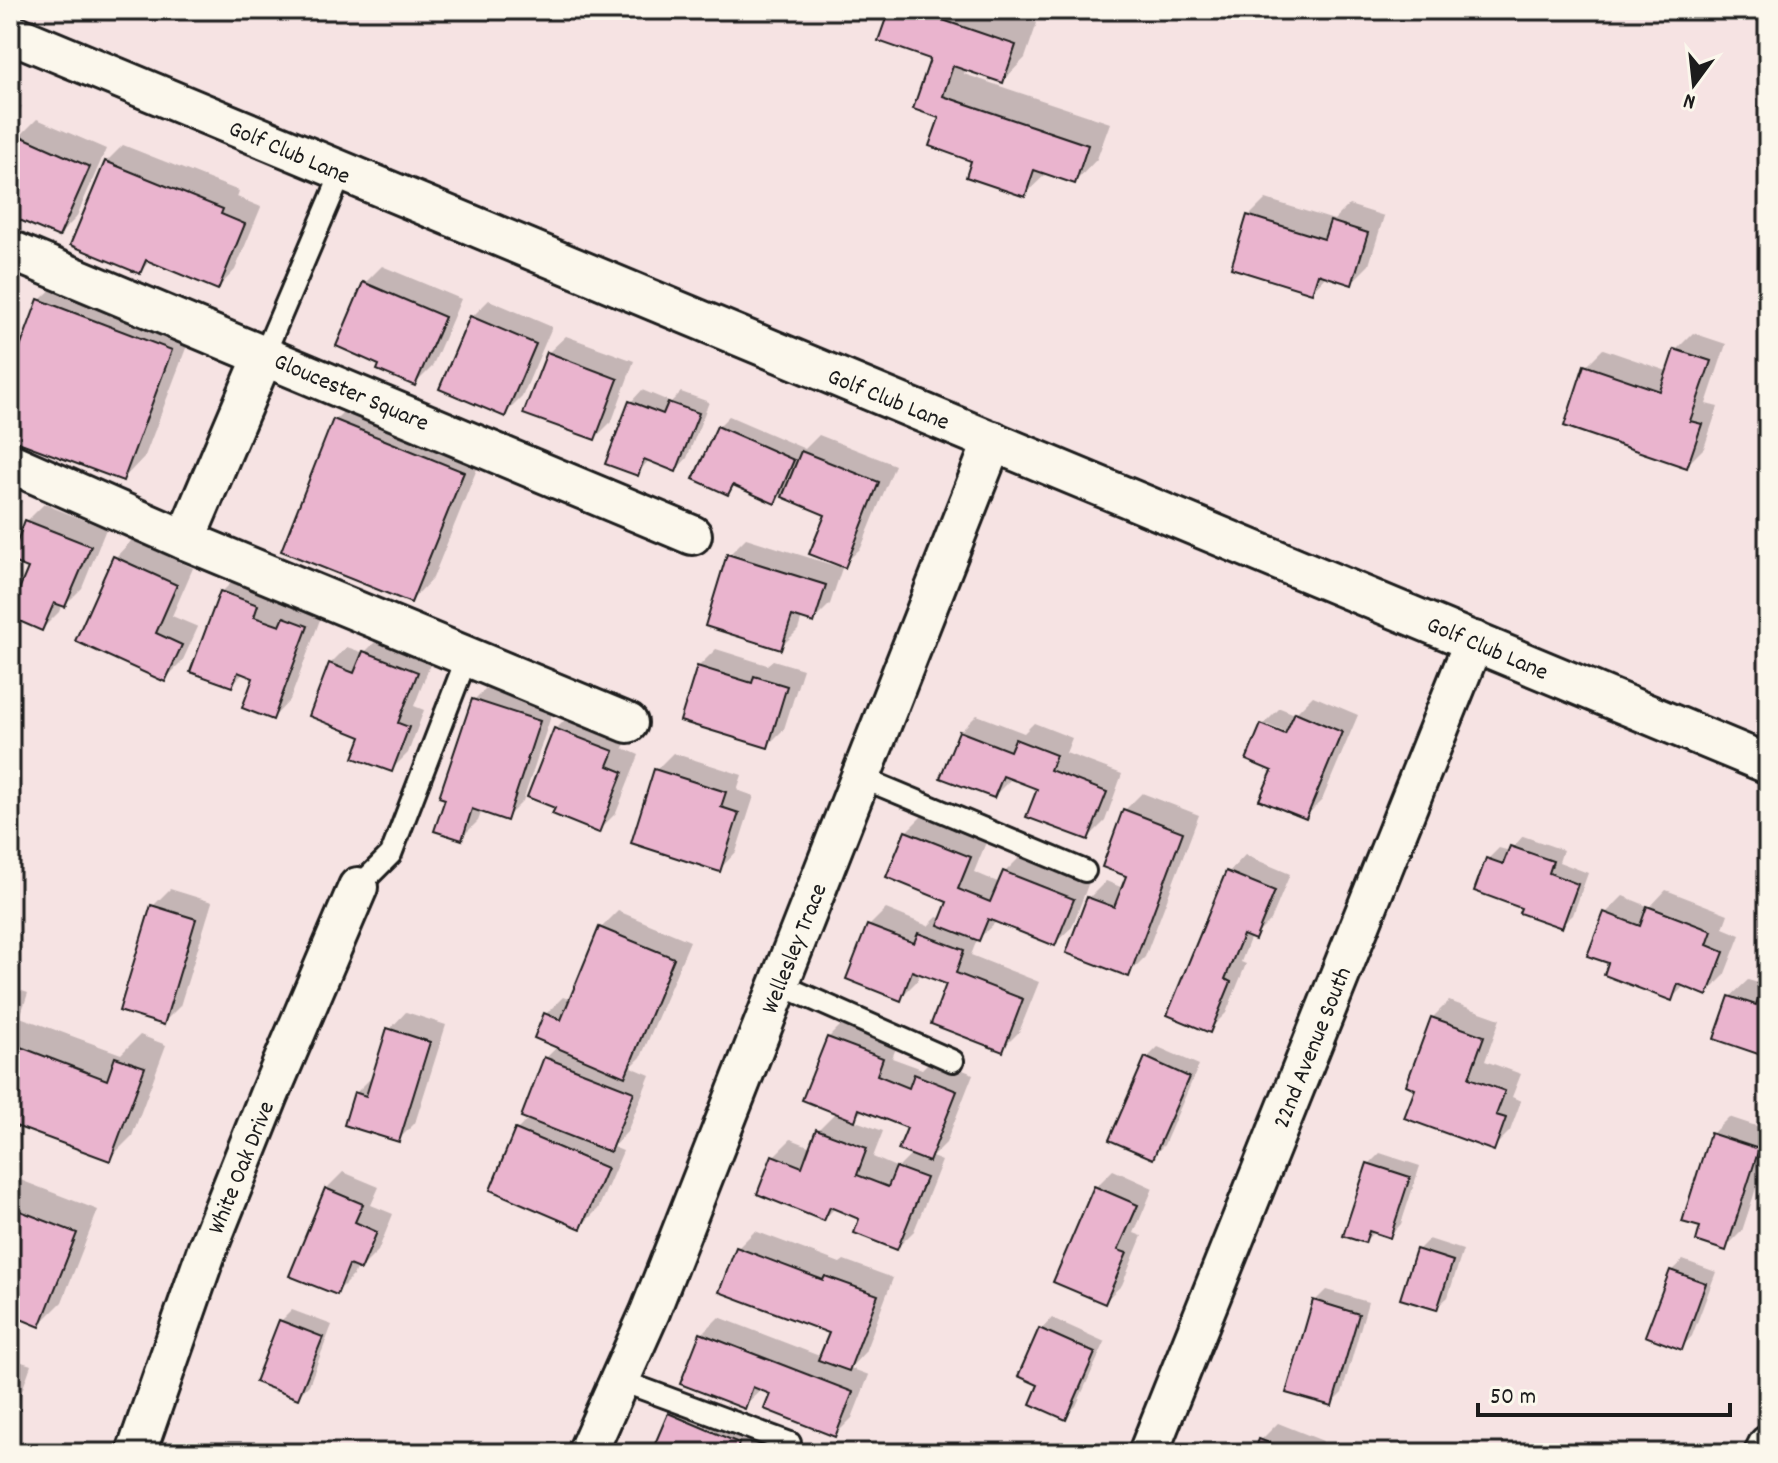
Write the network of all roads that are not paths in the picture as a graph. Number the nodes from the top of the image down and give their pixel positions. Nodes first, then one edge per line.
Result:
1 (10, 33) edge
2 (342, 172) junction
3 (10, 250) edge
4 (264, 355) junction
5 (993, 441) junction
6 (10, 463) edge
7 (692, 535) dead end
8 (185, 540) junction
9 (1474, 641) junction
10 (467, 657) junction
11 (628, 723) dead end
12 (1768, 764) edge
13 (860, 777) junction
14 (1085, 871) dead end
15 (358, 887) joint
16 (779, 984) junction
17 (953, 1061) dead end
18 (619, 1380) junction
19 (790, 1443) dead end
20 (1768, 1445) edge
21 (136, 1453) edge
22 (587, 1453) edge
23 (1148, 1453) edge
24 (1764, 1453) edge

1 - 2 street, Golf Club Lane
2 - 4 lane
2 - 5 street, Golf Club Lane
3 - 4 street, Gloucester Square
4 - 7 street, Gloucester Square
4 - 8 street
5 - 9 street, Golf Club Lane
5 - 13 street, Wellesley Trace
6 - 8 street
8 - 10 street
9 - 12 street, Golf Club Lane
9 - 23 street, 22nd Avenue South
10 - 11 street
10 - 15 lane
13 - 14 lane
13 - 16 street, Wellesley Trace
15 - 21 street, White Oak Drive
16 - 17 lane
16 - 18 street, Wellesley Trace
18 - 19 lane
18 - 22 street, Wellesley Trace
20 - 24 street

